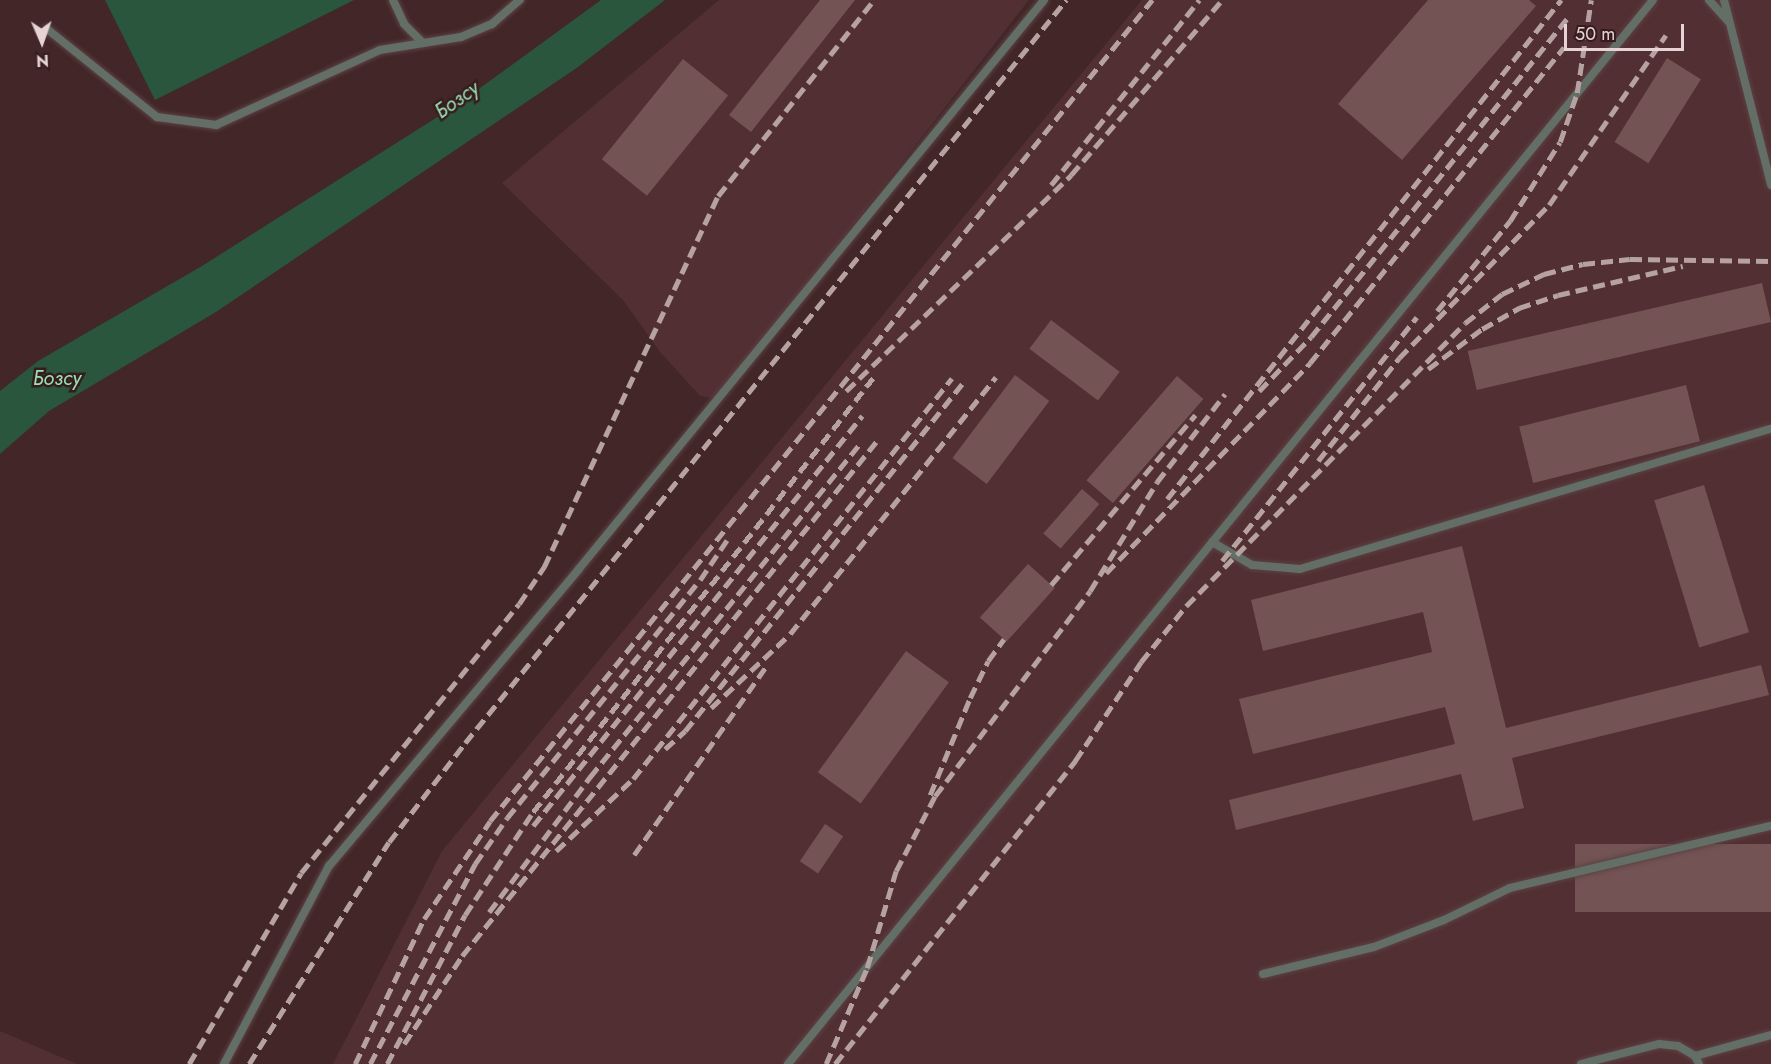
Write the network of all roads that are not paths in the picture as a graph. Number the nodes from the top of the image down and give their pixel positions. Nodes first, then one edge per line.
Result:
1 (393, 0) edge
2 (520, 0) edge
3 (1044, 0) edge
4 (1653, 0) edge
5 (1709, 0) edge
6 (1724, 0) edge
7 (1730, 23) junction
8 (47, 28) dead end
9 (423, 43) junction
10 (1771, 185) edge
11 (1771, 429) edge
12 (1212, 542) junction
13 (1771, 826) edge
14 (1263, 974) dead end
15 (1771, 1035) edge
16 (1697, 1060) edge
17 (224, 1064) edge
18 (788, 1064) edge
19 (1581, 1064) edge

1 - 9 lane
2 - 9 lane
3 - 17 lane
4 - 12 lane
5 - 7 lane
6 - 7 lane
7 - 10 lane
8 - 9 lane
11 - 12 lane
12 - 18 lane
13 - 14 lane
15 - 16 lane
16 - 19 lane

